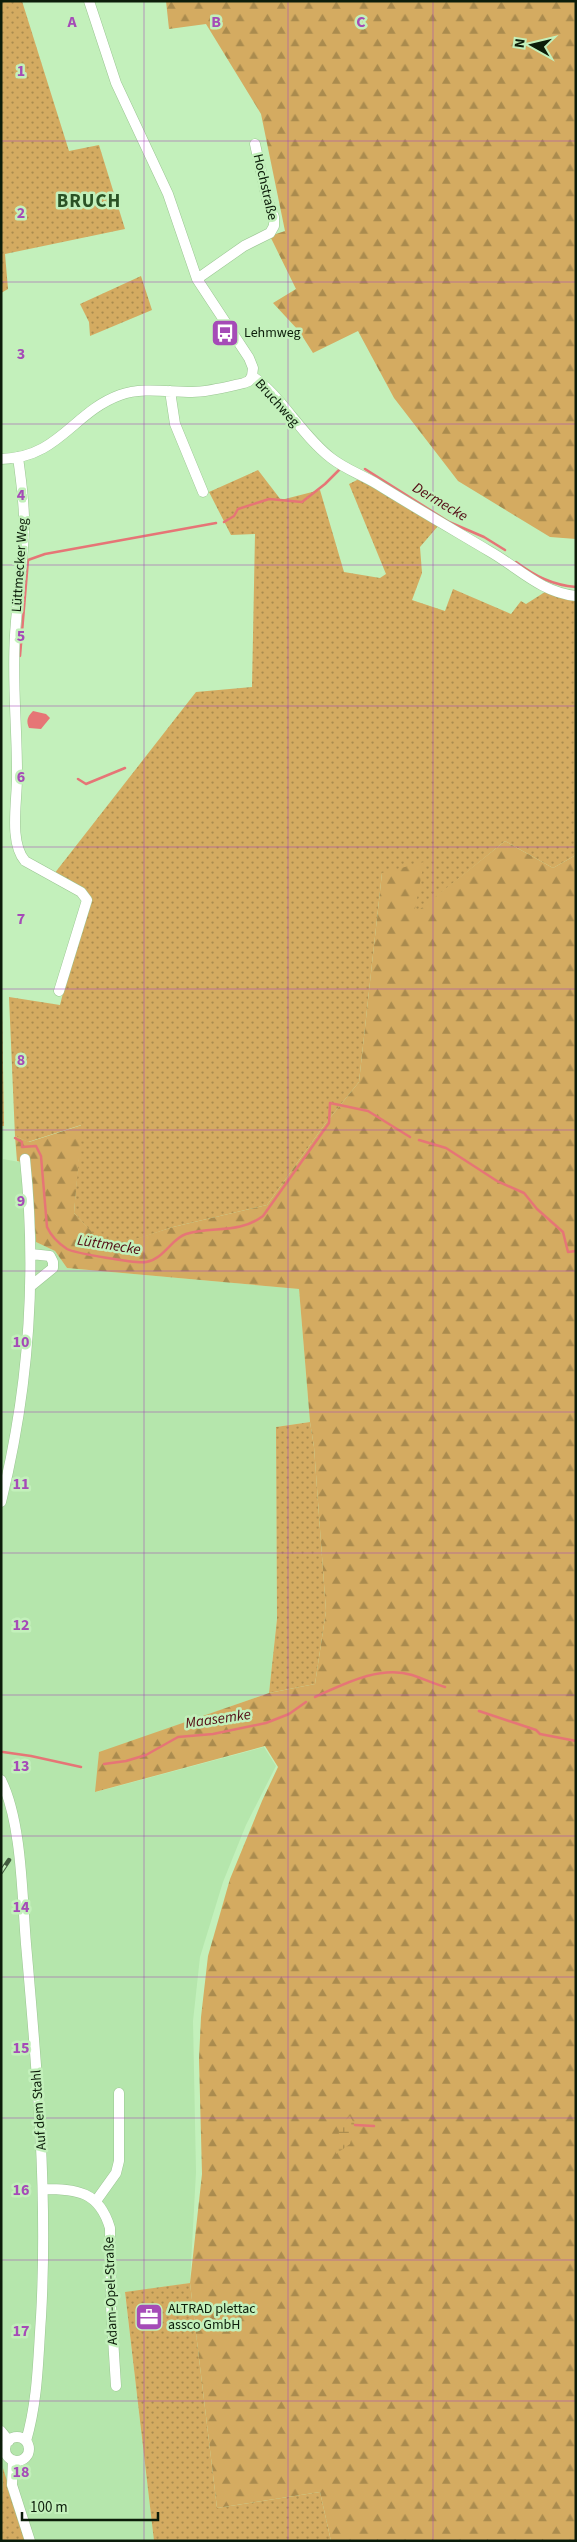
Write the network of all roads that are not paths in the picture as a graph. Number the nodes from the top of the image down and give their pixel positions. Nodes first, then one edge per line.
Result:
1 (89, 1) edge
2 (255, 144) dead end
3 (197, 279) junction
4 (252, 376) junction
5 (170, 391) junction
6 (10, 458) edge
7 (203, 492) dead end
8 (576, 596) edge
9 (59, 990) dead end
10 (25, 1159) dead end
11 (31, 1254) junction
12 (31, 1286) junction
13 (1, 1502) edge
14 (1, 1780) edge
15 (119, 2093) dead end
16 (43, 2190) junction
17 (96, 2201) junction
18 (116, 2386) dead end
19 (1, 2431) edge
20 (9, 2441) junction
21 (26, 2441) junction
22 (13, 2460) junction
23 (30, 2541) edge

1 - 3 street, Bruchweg
2 - 3 street, Hochstraße
3 - 4 street, Bruchweg
4 - 5 street
4 - 8 street, Bruchweg
5 - 6 street
5 - 7 street
6 - 9 street, Lüttmecker Weg
10 - 11 street
11 - 12 street
11 - 12 street
12 - 13 street
14 - 16 street, Auf dem Stahl
15 - 17 street
16 - 17 street
16 - 21 street, Auf dem Stahl
17 - 18 street, Adam-Opel-Straße
19 - 20 street
20 - 21 street
20 - 22 street
21 - 22 street
22 - 23 street

